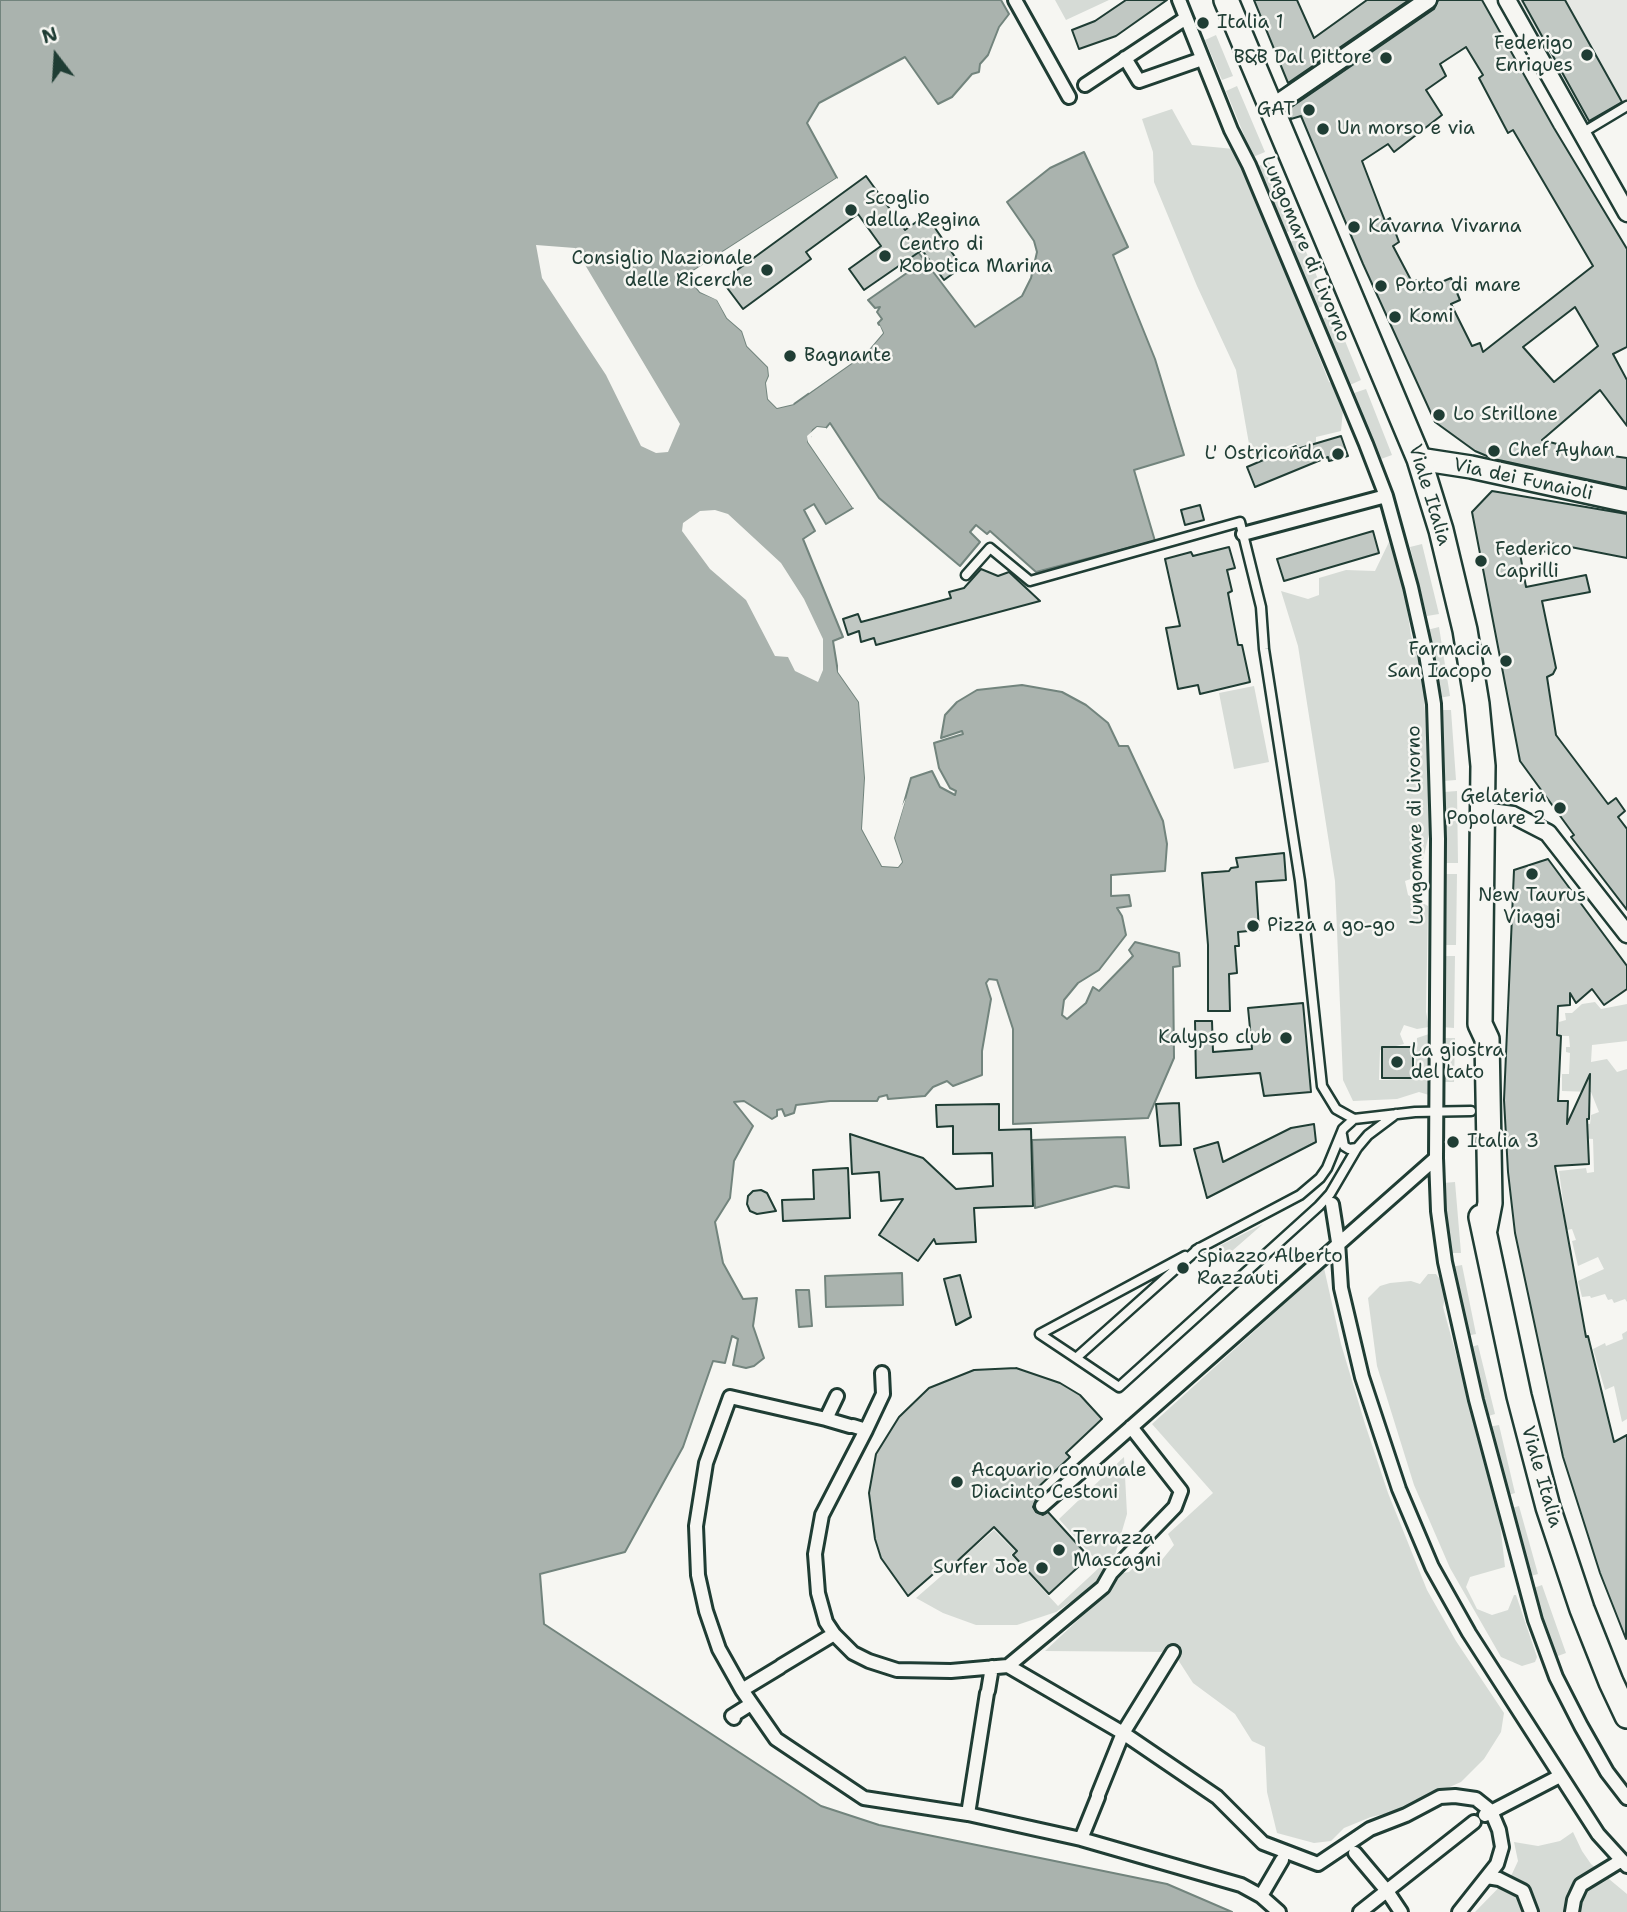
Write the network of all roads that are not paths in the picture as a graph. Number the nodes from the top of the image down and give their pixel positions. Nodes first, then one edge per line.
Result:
1 (1016, 0) edge
2 (1179, 0) edge
3 (1226, 0) edge
4 (1428, 0) edge
5 (1507, 0) edge
6 (1186, 18) junction
7 (1125, 58) junction
8 (1202, 59) junction
9 (1085, 85) dead end
10 (1069, 97) dead end
11 (1627, 106) edge
12 (1272, 107) junction
13 (1581, 133) junction
14 (1621, 190) edge
15 (1627, 213) edge
16 (1419, 459) junction
17 (1386, 496) junction
18 (1627, 501) edge
19 (1243, 534) junction
20 (966, 575) dead end
21 (1483, 811) junction
22 (1627, 934) edge
23 (1480, 1024) junction
24 (1436, 1111) junction
25 (1471, 1111) junction
26 (1396, 1114) junction
27 (1354, 1119) junction
28 (1343, 1129) junction
29 (1357, 1148) junction
30 (1436, 1158) junction
31 (1326, 1205) junction
32 (1485, 1229) junction
33 (1338, 1242) junction
34 (1199, 1248) junction
35 (1076, 1358) junction
36 (882, 1373) dead end
37 (837, 1396) dead end
38 (826, 1419) junction
39 (1131, 1427) junction
40 (866, 1430) junction
41 (1042, 1506) dead end
42 (834, 1634) junction
43 (1172, 1652) dead end
44 (1008, 1666) junction
45 (992, 1667) junction
46 (742, 1690) junction
47 (751, 1703) junction
48 (1626, 1712) edge
49 (734, 1718) dead end
50 (1123, 1733) junction
51 (1560, 1776) junction
52 (1627, 1798) edge
53 (1491, 1811) junction
54 (968, 1814) junction
55 (1081, 1839) junction
56 (1352, 1850) junction
57 (1284, 1857) junction
58 (1624, 1863) edge
59 (1487, 1877) junction
60 (1387, 1891) junction
61 (1262, 1896) junction
62 (1472, 1906) edge
63 (1279, 1912) edge
64 (1360, 1912) edge
65 (1401, 1912) edge
66 (1459, 1912) edge
67 (1531, 1912) edge
68 (1572, 1912) edge

1 - 10 street
2 - 6 street, Lungomare di Livorno
3 - 12 main road, Viale Italia
4 - 12 street
5 - 13 street
6 - 7 street
6 - 8 street, Lungomare di Livorno
7 - 8 street
7 - 9 street
8 - 17 street, Lungomare di Livorno
11 - 13 lane
12 - 16 main road, Viale Italia
13 - 14 street
14 - 15 street
16 - 18 street, Via dei Funaioli
16 - 21 main road, Viale Italia
17 - 19 street
17 - 24 street, Lungomare di Livorno
19 - 20 lane
19 - 27 lane
21 - 22 street
21 - 23 main road, Viale Italia
23 - 25 main road, Viale Italia
23 - 32 main road, Viale Italia
24 - 25 lane
24 - 26 lane
24 - 30 street, Lungomare di Livorno
25 - 32 main road, Viale Italia
26 - 27 lane
26 - 29 lane
27 - 28 lane
28 - 29 lane
28 - 34 lane
29 - 31 lane
30 - 33 street
30 - 52 street, Lungomare di Livorno
31 - 33 street
31 - 35 lane
32 - 48 main road, Viale Italia
33 - 39 street
33 - 51 street
34 - 35 lane
34 - 35 lane
36 - 40 street
37 - 38 street
38 - 40 street
38 - 46 street
39 - 41 street
39 - 44 street
40 - 42 street
42 - 45 street
42 - 46 street
43 - 50 street
44 - 45 street
44 - 50 street
45 - 54 street
46 - 47 street
47 - 49 street
47 - 54 street
50 - 55 street
50 - 57 street
51 - 53 street
51 - 58 street
53 - 56 street
53 - 59 street
53 - 60 street
54 - 55 street
55 - 61 street
56 - 57 street
56 - 60 street
57 - 61 street
58 - 68 street
59 - 62 street
59 - 67 street
60 - 64 street
60 - 65 street
61 - 63 street
62 - 66 street

